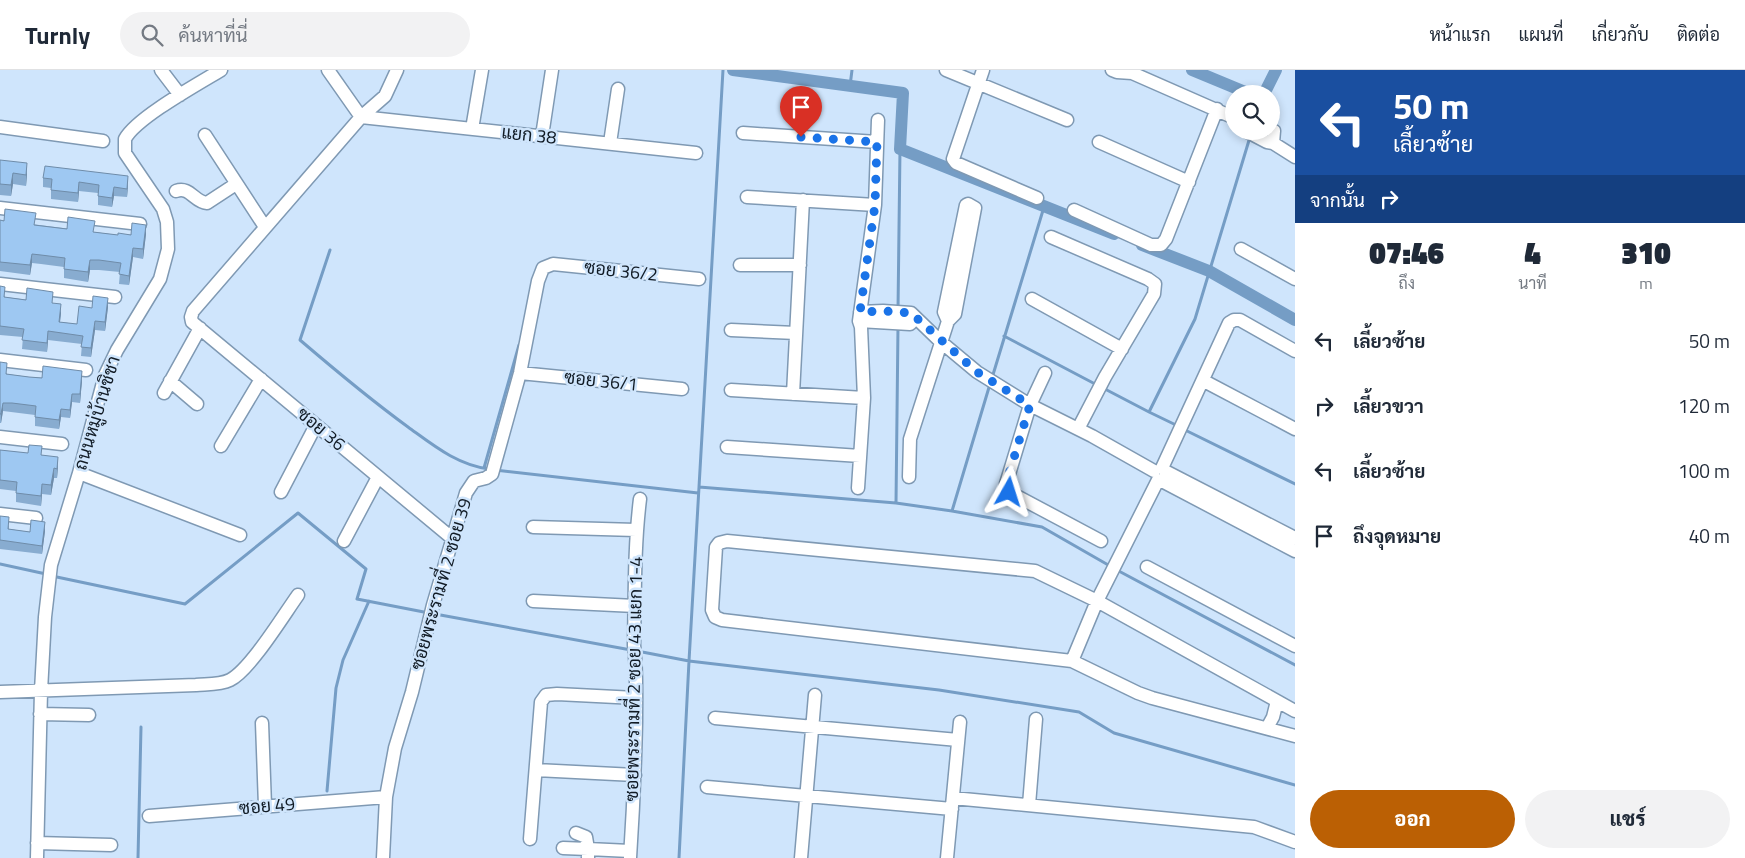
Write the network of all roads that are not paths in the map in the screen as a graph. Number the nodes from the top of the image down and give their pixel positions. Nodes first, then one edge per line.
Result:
1 (161, 70) edge
2 (220, 70) edge
3 (328, 70) edge
4 (397, 70) edge
5 (482, 70) edge
6 (552, 70) edge
7 (946, 70) edge
8 (984, 70) edge
9 (1114, 71) edge
10 (1131, 72) edge
11 (979, 84) junction
12 (618, 89) dead end
13 (180, 95) junction
14 (1217, 109) junction
15 (1225, 113) edge
16 (362, 117) junction
17 (878, 120) dead end
18 (1067, 120) dead end
19 (0, 126) edge
20 (472, 129) junction
21 (743, 134) dead end
22 (205, 135) dead end
23 (542, 136) junction
24 (103, 140) dead end
25 (1272, 140) edge
26 (877, 142) junction
27 (1099, 142) dead end
28 (610, 144) junction
29 (696, 153) dead end
30 (1295, 157) edge
31 (1189, 182) junction
32 (236, 184) junction
33 (176, 191) dead end
34 (747, 197) dead end
35 (1036, 198) dead end
36 (803, 200) junction
37 (875, 205) junction
38 (0, 208) edge
39 (1074, 210) dead end
40 (140, 224) edge
41 (265, 226) junction
42 (1051, 237) dead end
43 (1241, 248) dead end
44 (740, 265) dead end
45 (800, 265) junction
46 (543, 268) joint
47 (699, 279) dead end
48 (1295, 279) edge
49 (0, 284) edge
50 (115, 297) dead end
51 (1032, 300) dead end
52 (860, 317) junction
53 (948, 321) junction
54 (200, 328) junction
55 (731, 330) dead end
56 (796, 333) junction
57 (941, 342) junction
58 (1122, 349) junction
59 (1295, 351) edge
60 (0, 360) edge
61 (86, 370) dead end
62 (520, 373) junction
63 (1045, 373) dead end
64 (261, 379) junction
65 (1204, 381) junction
66 (682, 389) dead end
67 (731, 390) dead end
68 (793, 394) junction
69 (864, 398) junction
70 (197, 404) dead end
71 (1030, 405) junction
72 (316, 425) junction
73 (1078, 429) junction
74 (1295, 429) edge
75 (0, 437) edge
76 (62, 444) dead end
77 (221, 446) dead end
78 (727, 448) dead end
79 (860, 456) junction
80 (79, 473) junction
81 (1160, 474) junction
82 (378, 477) junction
83 (909, 477) dead end
84 (858, 488) dead end
85 (281, 492) dead end
86 (640, 499) dead end
87 (0, 514) edge
88 (1240, 516) junction
89 (36, 518) dead end
90 (533, 527) dead end
91 (636, 530) junction
92 (240, 535) dead end
93 (1295, 538) edge
94 (453, 539) junction
95 (344, 541) dead end
96 (1101, 541) dead end
97 (1295, 551) edge
98 (1147, 567) dead end
99 (298, 595) dead end
100 (533, 601) dead end
101 (1097, 601) junction
102 (634, 606) junction
103 (1295, 646) edge
104 (1072, 661) junction
105 (41, 691) junction
106 (0, 692) edge
107 (815, 695) dead end
108 (636, 698) junction
109 (1277, 701) junction
110 (1295, 711) edge
111 (40, 714) junction
112 (88, 715) dead end
113 (715, 718) dead end
114 (1036, 719) dead end
115 (960, 722) dead end
116 (262, 723) dead end
117 (812, 727) junction
118 (1266, 728) junction
119 (1295, 736) edge
120 (958, 740) junction
121 (536, 770) junction
122 (635, 775) junction
123 (707, 787) dead end
124 (806, 796) junction
125 (386, 797) junction
126 (952, 803) junction
127 (1029, 805) junction
128 (266, 806) junction
129 (149, 816) dead end
130 (576, 833) dead end
131 (530, 840) dead end
132 (1295, 842) edge
133 (37, 843) junction
134 (111, 845) dead end
135 (563, 848) dead end
136 (588, 854) edge
137 (630, 854) edge
138 (37, 858) edge
139 (383, 858) edge
140 (801, 858) edge
141 (947, 858) edge

1 - 13 street
2 - 13 street, ถนนหมู่บ้านชิชา
3 - 16 street
4 - 16 street
5 - 20 street
6 - 23 street
7 - 11 street
8 - 11 street
9 - 10 street
10 - 14 street
11 - 18 street
11 - 35 street
12 - 28 street
13 - 80 street, ถนนหมู่บ้านชิชา
14 - 15 street
14 - 31 street
16 - 20 street, แยก 38
16 - 41 street
17 - 26 street
19 - 24 street
20 - 23 street, แยก 38
21 - 26 street
22 - 32 street
23 - 28 street, แยก 38
25 - 30 street
26 - 37 street
27 - 31 street
28 - 29 street, แยก 38
31 - 39 street
32 - 33 street
32 - 41 street
34 - 36 street
36 - 37 street
36 - 45 street
37 - 52 street
38 - 40 street
41 - 54 street, ซอย 36
42 - 58 street
43 - 48 street
44 - 45 street
45 - 56 street
46 - 47 street, ซอย 36/2
46 - 62 street, ซอยพระรามที่ 2 ซอย 39
49 - 50 street
51 - 58 street
52 - 57 street
52 - 69 street
53 - 53 street
53 - 57 street
54 - 64 street, ซอย 36
54 - 70 street
55 - 56 street
56 - 68 street
57 - 71 street
57 - 83 street
58 - 73 street
59 - 65 street
60 - 61 street
62 - 66 street, ซอย 36/1
62 - 94 street, ซอยพระรามที่ 2 ซอย 39
63 - 71 street
64 - 72 street, ซอย 36
64 - 77 street
65 - 74 street
65 - 81 street
67 - 68 street
68 - 69 street
69 - 79 street
71 - 73 street
71 - 96 street
72 - 82 street, ซอย 36
72 - 85 street
73 - 81 street
75 - 76 street
78 - 79 street
79 - 84 street
80 - 92 street
80 - 105 street, ถนนหมู่บ้านชิชา
81 - 88 street
81 - 101 street
82 - 94 street, ซอย 36
82 - 95 street
86 - 91 street, ซอยพระรามที่ 2 ซอย 43 แยก 1-4
87 - 89 street
88 - 93 street
88 - 97 street
90 - 91 street
91 - 102 street, ซอยพระรามที่ 2 ซอย 43 แยก 1-4
94 - 125 street, ซอยพระรามที่ 2 ซอย 39
98 - 103 street
99 - 105 street
100 - 102 street
101 - 104 street
101 - 104 street
101 - 109 street
102 - 108 street, ซอยพระรามที่ 2 ซอย 43 แยก 1-4
104 - 118 street
105 - 106 street
105 - 111 street, ถนนหมู่บ้านชิชา
107 - 117 street
108 - 121 street
108 - 122 street, ซอยพระรามที่ 2 ซอย 43 แยก 1-4
109 - 110 street
109 - 118 street
111 - 112 street
111 - 133 street, ถนนหมู่บ้านชิชา
113 - 117 street
114 - 127 street
115 - 120 street
116 - 128 street
117 - 120 street
117 - 124 street
118 - 119 street
120 - 126 street
121 - 122 street
121 - 131 street
122 - 137 street, ซอยพระรามที่ 2 ซอย 43 แยก 1-4
123 - 124 street
124 - 126 street
124 - 140 street
125 - 128 street, ซอย 49
125 - 139 street, ซอยพระรามที่ 2 ซอย 39
126 - 127 street
126 - 141 street
127 - 132 street
128 - 129 street, ซอย 49
130 - 136 street
133 - 134 street
133 - 138 street, ถนนหมู่บ้านชิชา
135 - 136 street
136 - 137 street

